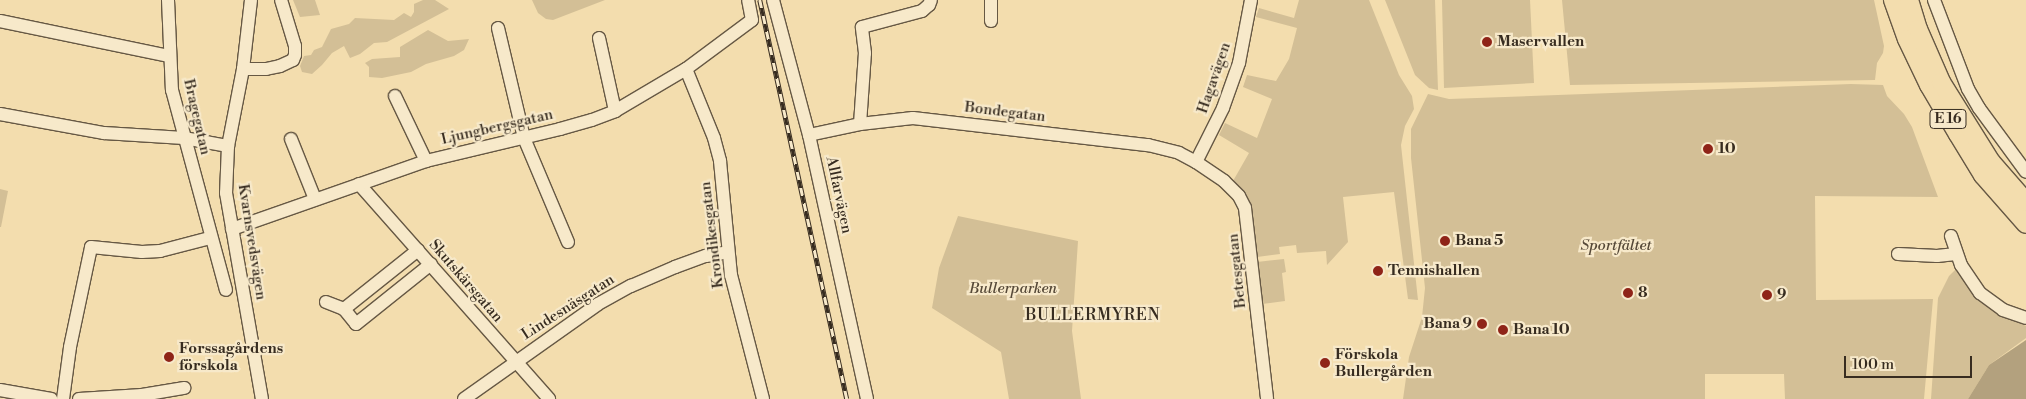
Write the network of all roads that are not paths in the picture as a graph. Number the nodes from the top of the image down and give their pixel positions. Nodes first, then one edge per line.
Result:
1 (168, 0) edge
2 (251, 0) edge
3 (281, 0) edge
4 (748, 0) edge
5 (774, 0) edge
6 (931, 0) edge
7 (991, 0) edge
8 (1251, 0) edge
9 (1893, 0) edge
10 (1909, 0) edge
11 (1934, 0) edge
12 (0, 21) edge
13 (992, 21) dead end
14 (498, 28) dead end
15 (599, 38) dead end
16 (169, 56) junction
17 (243, 69) junction
18 (686, 69) junction
19 (395, 96) dead end
20 (615, 111) junction
21 (0, 114) edge
22 (860, 124) junction
23 (809, 135) junction
24 (184, 138) junction
25 (524, 138) junction
26 (291, 139) dead end
27 (228, 146) junction
28 (426, 161) junction
29 (1196, 162) junction
30 (2026, 172) edge
31 (359, 184) junction
32 (315, 199) junction
33 (2026, 202) edge
34 (2026, 224) edge
35 (232, 229) junction
36 (1951, 236) dead end
37 (210, 238) junction
38 (568, 242) dead end
39 (418, 250) junction
40 (728, 252) junction
41 (1898, 254) dead end
42 (1956, 254) junction
43 (431, 264) junction
44 (226, 290) dead end
45 (326, 302) dead end
46 (344, 309) junction
47 (2026, 318) edge
48 (514, 362) junction
49 (184, 388) dead end
50 (0, 390) edge
51 (52, 399) edge
52 (63, 399) edge
53 (79, 399) edge
54 (262, 399) edge
55 (464, 399) edge
56 (549, 399) edge
57 (763, 399) edge
58 (867, 399) edge
59 (1267, 399) edge

1 - 16 street, Bragegatan
2 - 17 street, Kvarnsvedsvägen
3 - 17 street
4 - 18 street, Ljungbergsgatan
5 - 23 street, Allfarvägen
6 - 22 street
7 - 13 street
8 - 29 street, Hagavägen
9 - 34 highway, E 16
10 - 33 highway, E 16
11 - 30 street
12 - 16 street
14 - 25 street
15 - 20 street
16 - 24 street, Bragegatan
17 - 27 street, Kvarnsvedsvägen
18 - 20 street, Ljungbergsgatan
18 - 40 street, Krondikesgatan
19 - 28 street
20 - 25 street, Ljungbergsgatan
21 - 24 street
22 - 23 street, Bondegatan
22 - 29 street, Bondegatan
23 - 58 street, Allfarvägen
24 - 27 street
24 - 37 street, Bragegatan
25 - 28 street, Ljungbergsgatan
25 - 38 street
26 - 32 street
27 - 35 street, Kvarnsvedsvägen
28 - 31 street, Ljungbergsgatan
29 - 59 street, Betesgatan
31 - 32 street, Ljungbergsgatan
31 - 39 street, Skutskärsgatan
32 - 35 street, Ljungbergsgatan
35 - 54 street, Kvarnsvedsvägen
36 - 42 street
37 - 44 street, Bragegatan
37 - 52 street
39 - 43 street, Skutskärsgatan
39 - 46 street
40 - 48 street, Lindesnäsgatan
40 - 57 street, Krondikesgatan
41 - 42 street
42 - 47 street
43 - 46 street
43 - 48 street, Skutskärsgatan
45 - 46 street
48 - 55 street, Lindesnäsgatan
48 - 56 street, Skutskärsgatan
49 - 53 street
50 - 51 street

